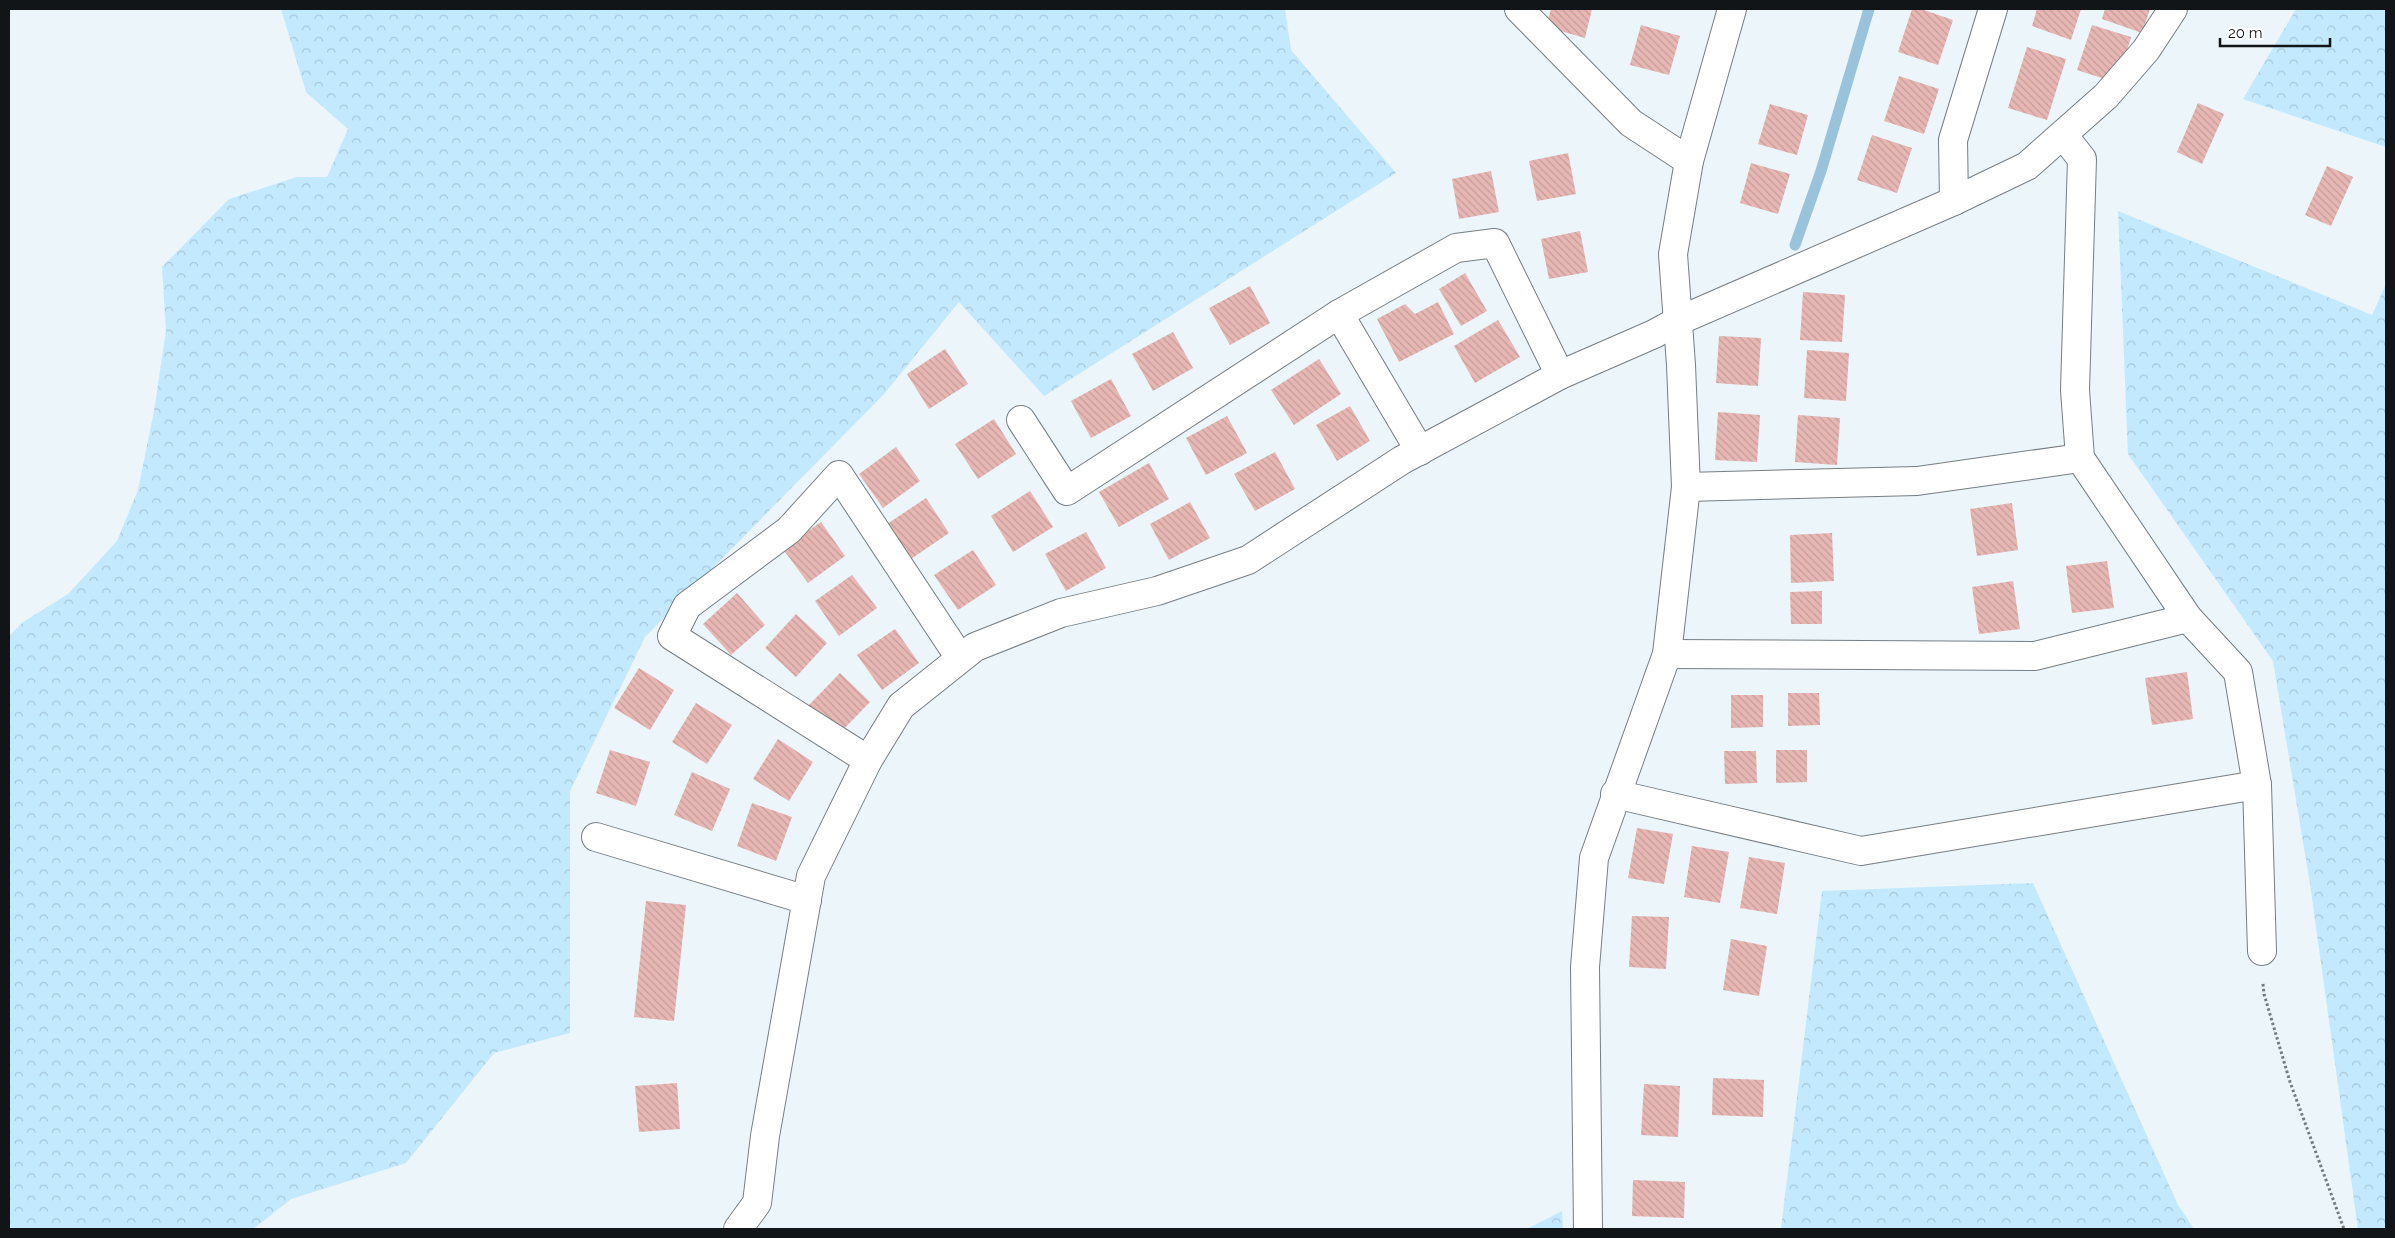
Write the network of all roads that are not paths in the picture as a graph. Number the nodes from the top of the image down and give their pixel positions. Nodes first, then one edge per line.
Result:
1 (1519, 9) edge
2 (1732, 9) edge
3 (1993, 9) edge
4 (2173, 9) edge
5 (2063, 135) junction
6 (1689, 161) junction
7 (1954, 201) junction
8 (1340, 314) junction
9 (1678, 320) junction
10 (1560, 375) junction
11 (1021, 420) dead end
12 (1420, 451) junction
13 (2080, 458) junction
14 (1686, 487) junction
15 (2188, 618) junction
16 (1667, 654) junction
17 (960, 658) junction
18 (868, 760) junction
19 (2257, 785) junction
20 (1615, 794) junction
21 (596, 837) dead end
22 (806, 900) junction
23 (2262, 951) road end
24 (738, 1229) edge
25 (1588, 1229) edge

1 - 6 street
2 - 6 street
3 - 7 street
4 - 5 street
5 - 7 street
5 - 13 street
6 - 9 street
7 - 9 street
8 - 10 street
8 - 11 street
8 - 12 street
9 - 10 street
9 - 14 street
10 - 12 street
12 - 17 street
13 - 14 street
13 - 15 street
14 - 16 street
15 - 16 street
15 - 19 street
16 - 20 street
17 - 18 street
17 - 18 street
18 - 22 street
19 - 20 street
19 - 23 street
20 - 25 street
21 - 22 street
22 - 24 street

